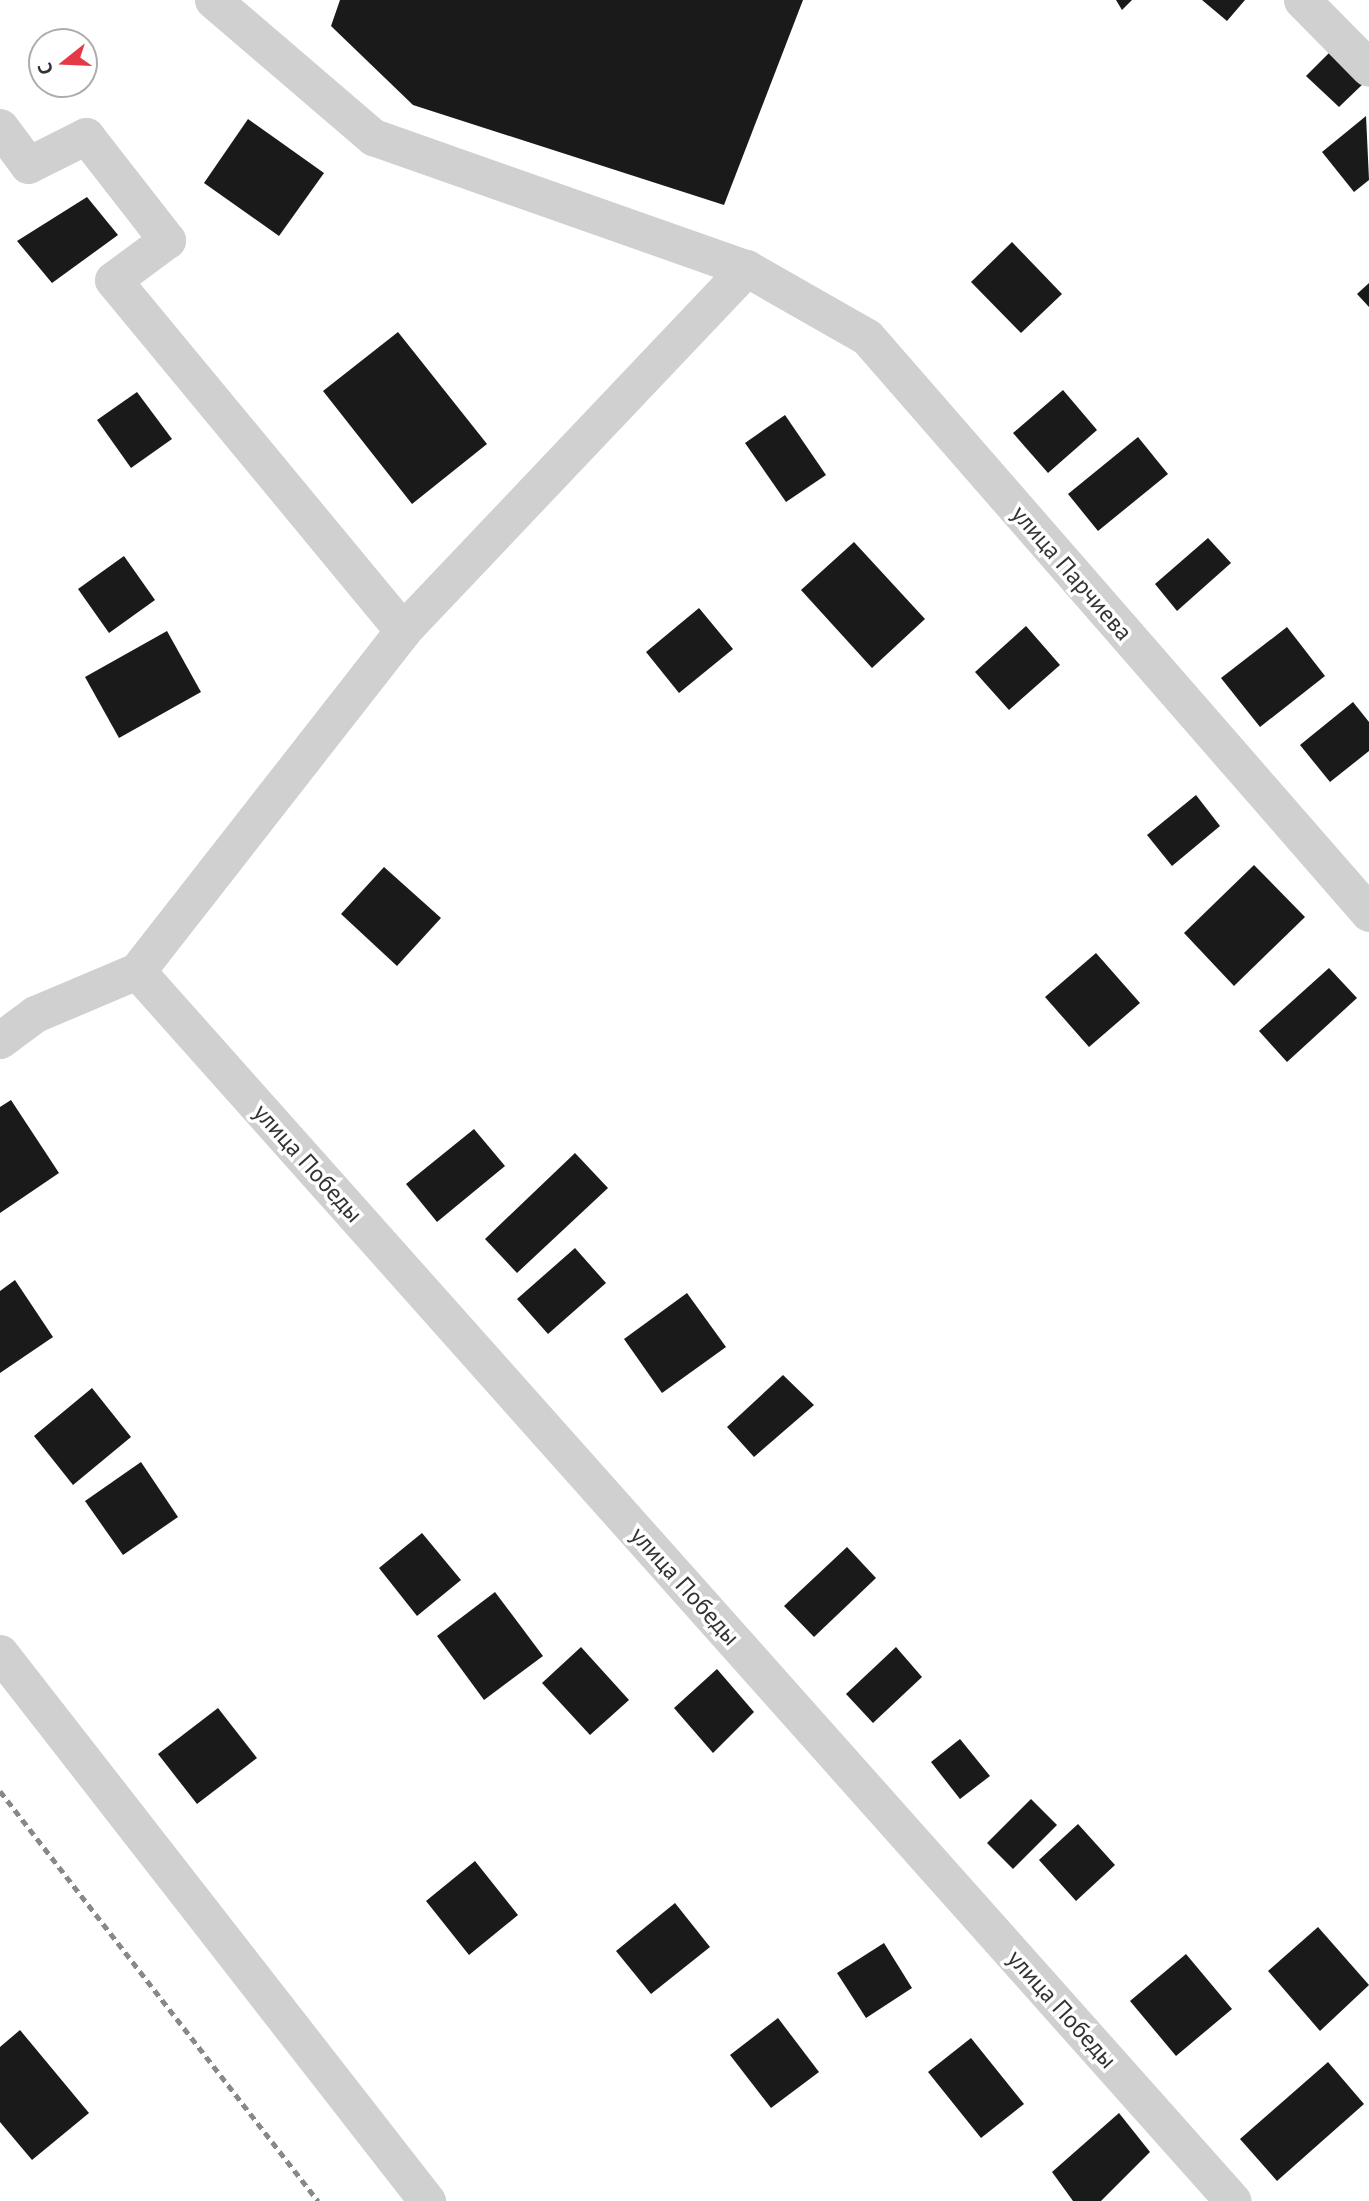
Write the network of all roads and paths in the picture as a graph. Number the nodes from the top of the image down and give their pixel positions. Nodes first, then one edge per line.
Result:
1 (213, 0) edge
2 (1302, 0) edge
3 (1369, 68) edge
4 (0, 127) edge
5 (746, 268) junction
6 (403, 630) junction
7 (1369, 913) edge
8 (137, 971) junction
9 (0, 1040) edge
10 (0, 1653) edge
11 (427, 2201) edge
12 (1233, 2201) edge

1 - 5 street, улица Парчиева
2 - 3 street
4 - 6 street
5 - 6 street
5 - 7 street, улица Парчиева
6 - 8 street
8 - 9 street
8 - 12 street, улица Победы
10 - 11 street

